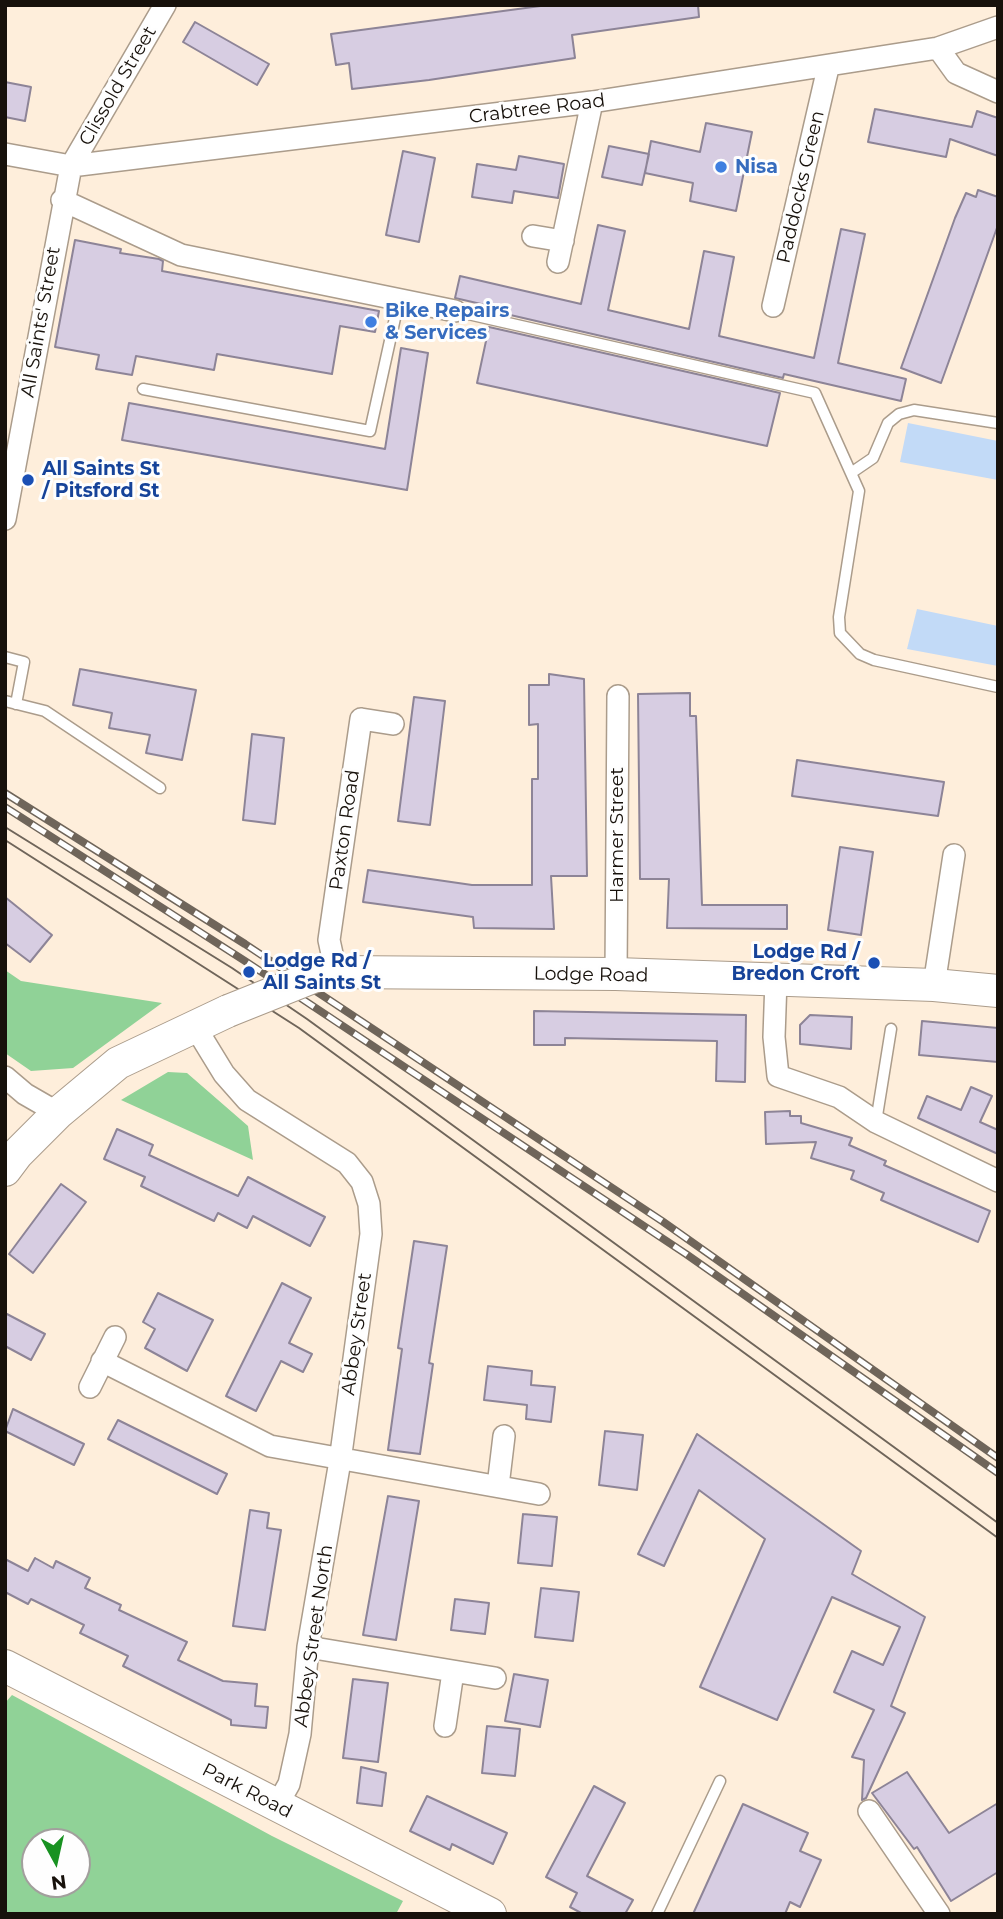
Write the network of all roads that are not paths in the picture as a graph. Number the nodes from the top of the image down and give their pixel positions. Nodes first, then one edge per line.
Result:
1 (165, 5) edge
2 (998, 27) edge
3 (938, 48) junction
4 (828, 68) junction
5 (998, 92) edge
6 (592, 102) junction
7 (5, 154) edge
8 (71, 166) junction
9 (62, 200) junction
10 (533, 236) dead end
11 (399, 300) junction
12 (773, 306) dead end
13 (455, 312) joint
14 (142, 389) dead end
15 (998, 423) edge
16 (851, 473) junction
17 (5, 519) edge
18 (5, 657) edge
19 (998, 687) edge
20 (618, 696) dead end
21 (11, 702) edge
22 (393, 724) dead end
23 (160, 788) dead end
24 (954, 855) dead end
25 (327, 974) junction
26 (616, 974) junction
27 (776, 980) junction
28 (934, 985) junction
29 (998, 991) edge
30 (194, 1026) junction
31 (891, 1029) dead end
32 (5, 1077) edge
33 (58, 1113) junction
34 (876, 1122) junction
35 (5, 1170) edge
36 (998, 1181) edge
37 (115, 1337) dead end
38 (102, 1361) junction
39 (90, 1387) dead end
40 (504, 1436) dead end
41 (340, 1461) junction
42 (498, 1486) junction
43 (539, 1494) dead end
44 (309, 1647) junction
45 (5, 1666) edge
46 (453, 1672) junction
47 (495, 1678) dead end
48 (445, 1726) dead end
49 (720, 1781) dead end
50 (276, 1807) junction
51 (869, 1811) dead end
52 (490, 1914) edge
53 (657, 1914) edge
54 (939, 1914) edge

1 - 8 street, Clissold Street
2 - 3 street, Crabtree Road
3 - 4 street, Crabtree Road
3 - 5 street
4 - 6 street, Crabtree Road
4 - 12 street, Paddocks Green
6 - 8 street, Crabtree Road
6 - 10 street
7 - 8 street, Crabtree Road
8 - 9 street, All Saints' Street
9 - 11 street
9 - 17 street, All Saints' Street
11 - 13 street
11 - 14 lane
13 - 16 lane
15 - 16 lane
16 - 19 lane
18 - 21 lane
20 - 26 street, Harmer Street
21 - 23 lane
22 - 25 street, Paxton Road
24 - 28 street
25 - 26 street, Lodge Road
25 - 30 street, Lodge Road, bridge
26 - 27 street, Lodge Road
27 - 28 street, Lodge Road
27 - 34 street
28 - 29 street, Lodge Road
30 - 33 street, Lodge Road
30 - 41 street, Abbey Street
31 - 34 lane
32 - 33 street
33 - 35 street, Lodge Road
34 - 36 street
37 - 38 street
38 - 39 street
38 - 41 street
40 - 42 street
41 - 42 street
41 - 44 street, Abbey Street North
42 - 43 street
44 - 46 street
44 - 50 street, Abbey Street North
45 - 50 street, Park Road
46 - 47 street
46 - 48 street
49 - 53 lane
50 - 52 street, Park Road
51 - 54 street

